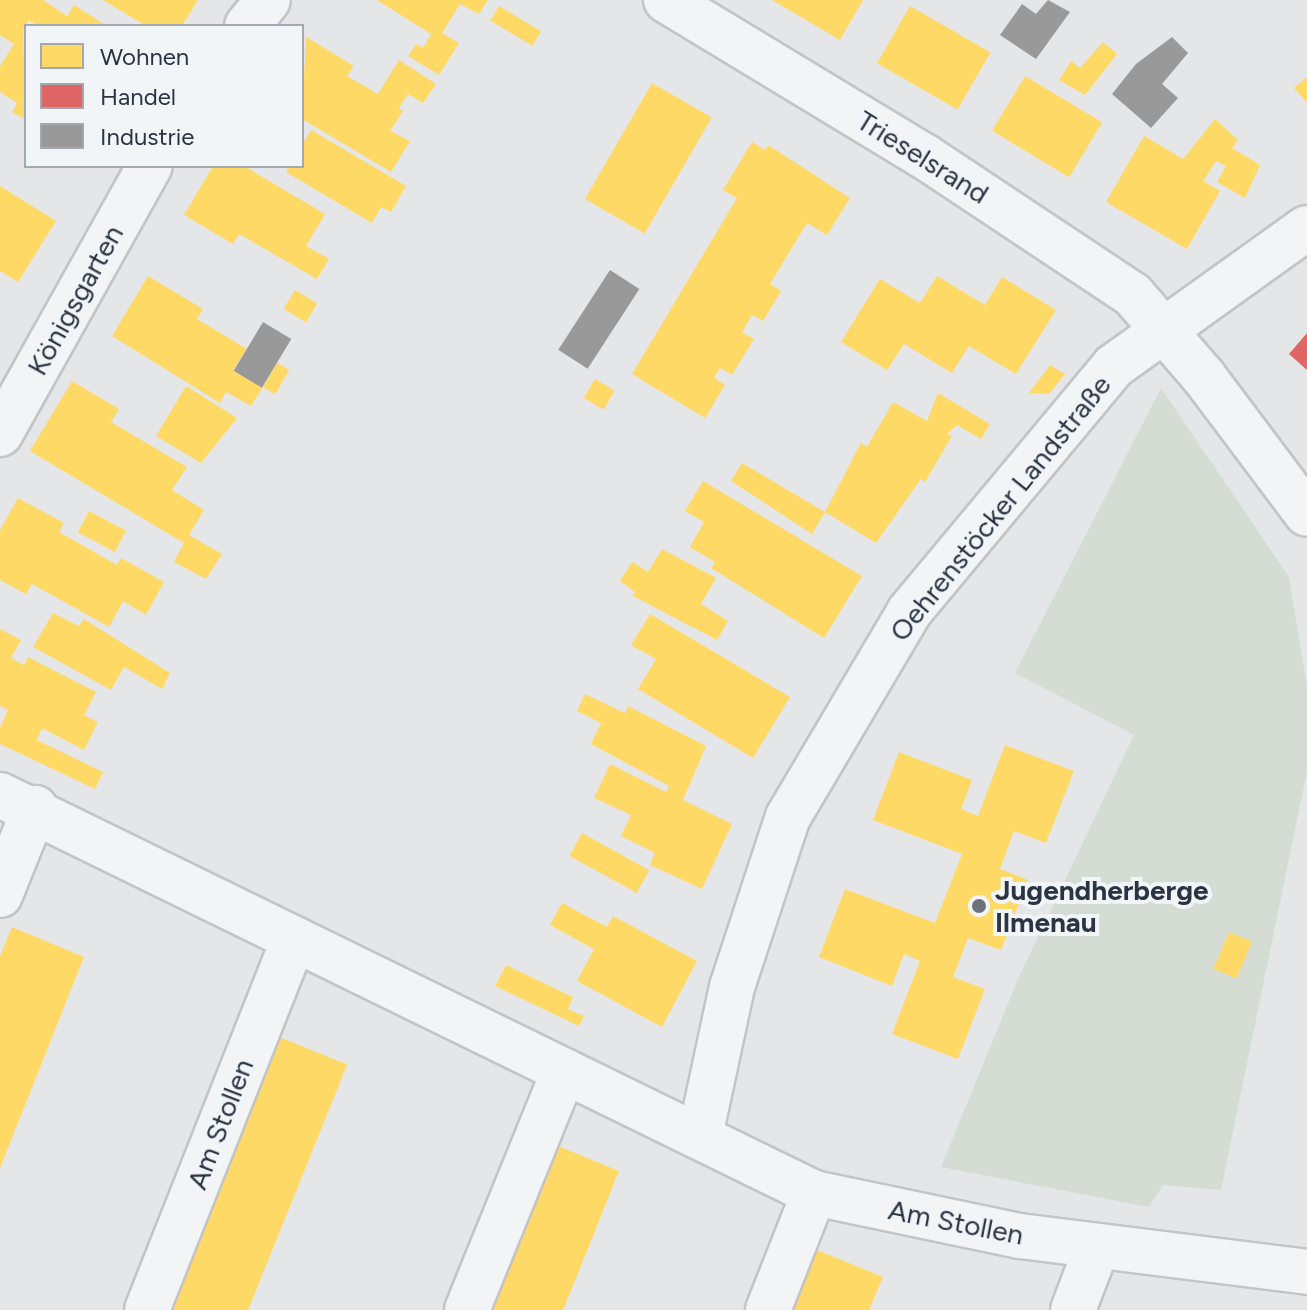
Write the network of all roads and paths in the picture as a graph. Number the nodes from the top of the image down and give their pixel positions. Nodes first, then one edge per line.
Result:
1 (268, 0) edge
2 (666, 0) edge
3 (249, 24) edge
4 (149, 168) edge
5 (1307, 228) edge
6 (1166, 331) junction
7 (0, 434) edge
8 (1307, 514) edge
9 (17, 802) edge
10 (0, 895) edge
11 (294, 939) junction
12 (564, 1071) junction
13 (700, 1136) junction
14 (814, 1193) junction
15 (1097, 1247) junction
16 (1307, 1272) edge
17 (147, 1310) edge
18 (467, 1310) edge
19 (768, 1310) edge
20 (1073, 1310) edge

1 - 3 street
2 - 6 street, Trieselsrand
4 - 7 street, Königsgarten
5 - 6 street, Oehrenstöcker Landstraße
6 - 8 street, Trieselsrand
6 - 13 street, Oehrenstöcker Landstraße
9 - 10 street, Am Stollen
9 - 11 street, Am Stollen
11 - 12 street, Am Stollen
11 - 17 street, Am Stollen
12 - 13 street, Am Stollen
12 - 18 street
13 - 14 street, Am Stollen
14 - 15 street, Am Stollen
14 - 19 street
15 - 16 street, Am Stollen
15 - 20 street

